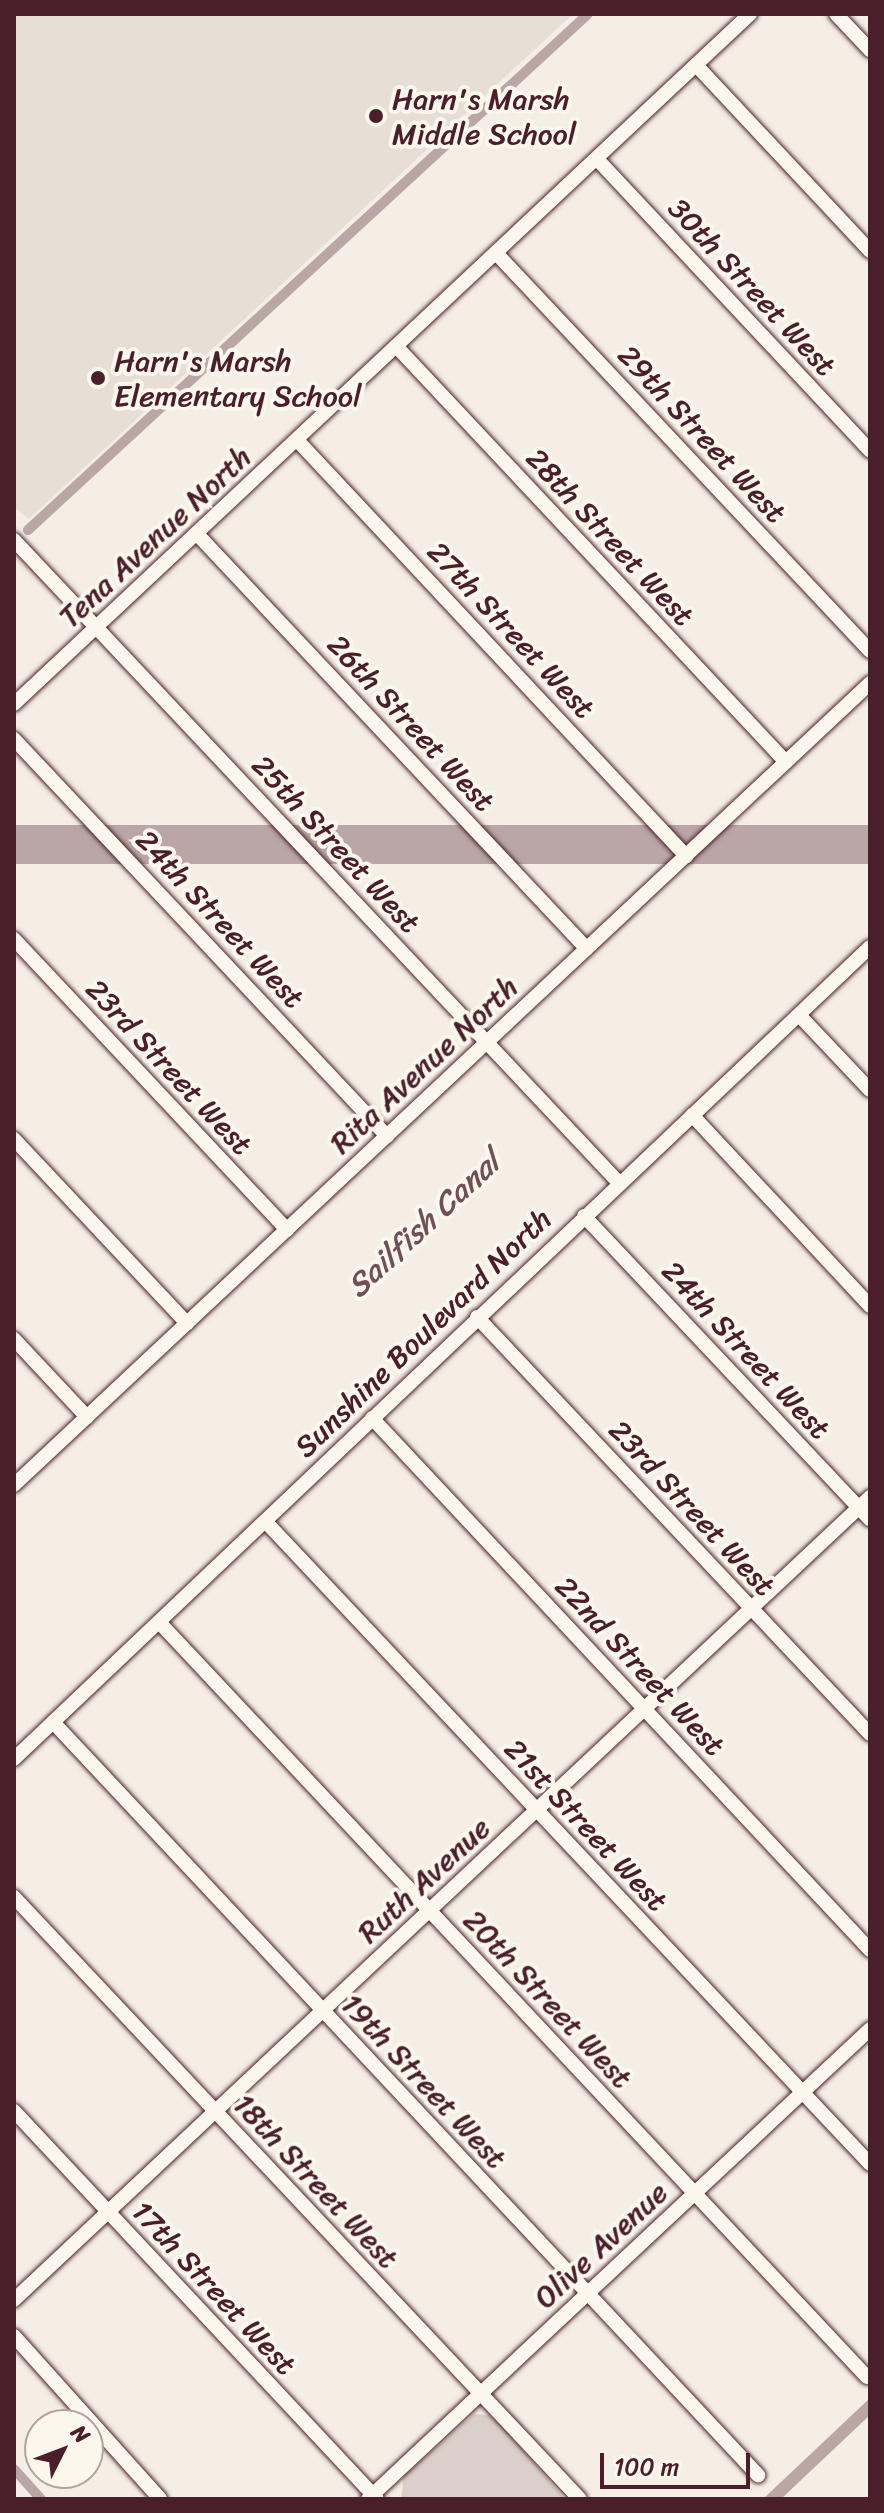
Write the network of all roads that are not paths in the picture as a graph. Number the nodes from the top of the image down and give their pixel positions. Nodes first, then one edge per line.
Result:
1 (750, 14) edge
2 (836, 14) edge
3 (870, 50) edge
4 (696, 65) junction
5 (597, 159) junction
6 (870, 251) edge
7 (496, 253) junction
8 (396, 346) junction
9 (297, 440) junction
10 (870, 451) edge
11 (197, 534) junction
12 (14, 540) edge
13 (96, 626) junction
14 (870, 651) edge
15 (870, 683) edge
16 (14, 704) edge
17 (14, 739) edge
18 (786, 762) junction
19 (686, 856) junction
20 (14, 939) edge
21 (870, 947) edge
22 (587, 949) junction
23 (799, 1015) junction
24 (487, 1043) junction
25 (870, 1090) edge
26 (692, 1115) junction
27 (387, 1136) junction
28 (14, 1139) edge
29 (619, 1183) junction
30 (584, 1216) junction
31 (287, 1230) junction
32 (870, 1306) edge
33 (477, 1317) junction
34 (187, 1323) junction
35 (14, 1339) edge
36 (87, 1417) junction
37 (372, 1418) junction
38 (14, 1485) edge
39 (870, 1497) edge
40 (859, 1508) junction
41 (870, 1520) edge
42 (265, 1521) junction
43 (751, 1608) junction
44 (159, 1622) junction
45 (644, 1709) junction
46 (53, 1722) junction
47 (870, 1734) edge
48 (14, 1759) edge
49 (537, 1810) junction
50 (14, 1897) edge
51 (430, 1911) junction
52 (870, 1950) edge
53 (322, 2011) junction
54 (870, 2029) edge
55 (802, 2093) junction
56 (14, 2111) edge
57 (215, 2112) junction
58 (870, 2164) edge
59 (695, 2193) junction
60 (108, 2212) junction
61 (588, 2294) junction
62 (14, 2300) edge
63 (14, 2336) edge
64 (867, 2377) dead end
65 (480, 2394) junction
66 (758, 2475) dead end
67 (373, 2498) edge
68 (160, 2499) edge
69 (580, 2499) edge

1 - 4 street, Tena Avenue North
2 - 3 street
4 - 5 street, Tena Avenue North
4 - 6 street
5 - 7 street, Tena Avenue North
5 - 10 street, 30th Street West
7 - 8 street, Tena Avenue North
7 - 14 street, 29th Street West
8 - 9 street, Tena Avenue North
8 - 18 street, 28th Street West
9 - 11 street, Tena Avenue North
9 - 19 street, 27th Street West
11 - 13 street, Tena Avenue North
11 - 22 street, 26th Street West
12 - 13 street, 25th Street West
13 - 16 street, Tena Avenue North
13 - 24 street, 25th Street West
15 - 18 street, Rita Avenue North
17 - 27 street, 24th Street West
18 - 19 street, Rita Avenue North
19 - 22 street, Rita Avenue North
20 - 31 street, 23rd Street West
21 - 23 street, Sunshine Boulevard North
22 - 24 street, Rita Avenue North
23 - 25 street
23 - 26 street, Sunshine Boulevard North
24 - 27 street, Rita Avenue North
24 - 29 street, 25th Street West
26 - 29 street, Sunshine Boulevard North
26 - 32 street
27 - 31 street, Rita Avenue North
28 - 34 street
29 - 30 street, Sunshine Boulevard North
30 - 33 street, Sunshine Boulevard North
30 - 40 street, 24th Street West
31 - 34 street, Rita Avenue North
33 - 37 street, Sunshine Boulevard North
33 - 43 street, 23rd Street West
34 - 36 street, Rita Avenue North
35 - 36 street
36 - 38 street, Rita Avenue North
37 - 42 street, Sunshine Boulevard North
37 - 45 street, 22nd Street West
39 - 40 street, Ruth Avenue
40 - 41 street, 24th Street West
40 - 43 street, Ruth Avenue
42 - 44 street, Sunshine Boulevard North
42 - 49 street, 21st Street West
43 - 45 street, Ruth Avenue
43 - 47 street, 23rd Street West
44 - 46 street, Sunshine Boulevard North
44 - 51 street, 20th Street West
45 - 49 street, Ruth Avenue
45 - 52 street, 22nd Street West
46 - 48 street, Sunshine Boulevard North
46 - 53 street, 19th Street West
49 - 51 street, Ruth Avenue
49 - 55 street, 21st Street West
50 - 57 street, 18th Street West
51 - 53 street, Ruth Avenue
51 - 59 street, 20th Street West
53 - 57 street, Ruth Avenue
53 - 61 street, 19th Street West
54 - 55 street, Olive Avenue
55 - 58 street, 21st Street West
55 - 59 street, Olive Avenue
56 - 60 street, 17th Street West
57 - 60 street, Ruth Avenue
57 - 65 street, 18th Street West
59 - 61 street, Olive Avenue
59 - 64 street, 20th Street West
60 - 62 street, Ruth Avenue
60 - 67 street, 17th Street West
61 - 65 street, Olive Avenue
61 - 66 street, 19th Street West
63 - 68 street
65 - 67 street, Olive Avenue
65 - 69 street, 18th Street West

